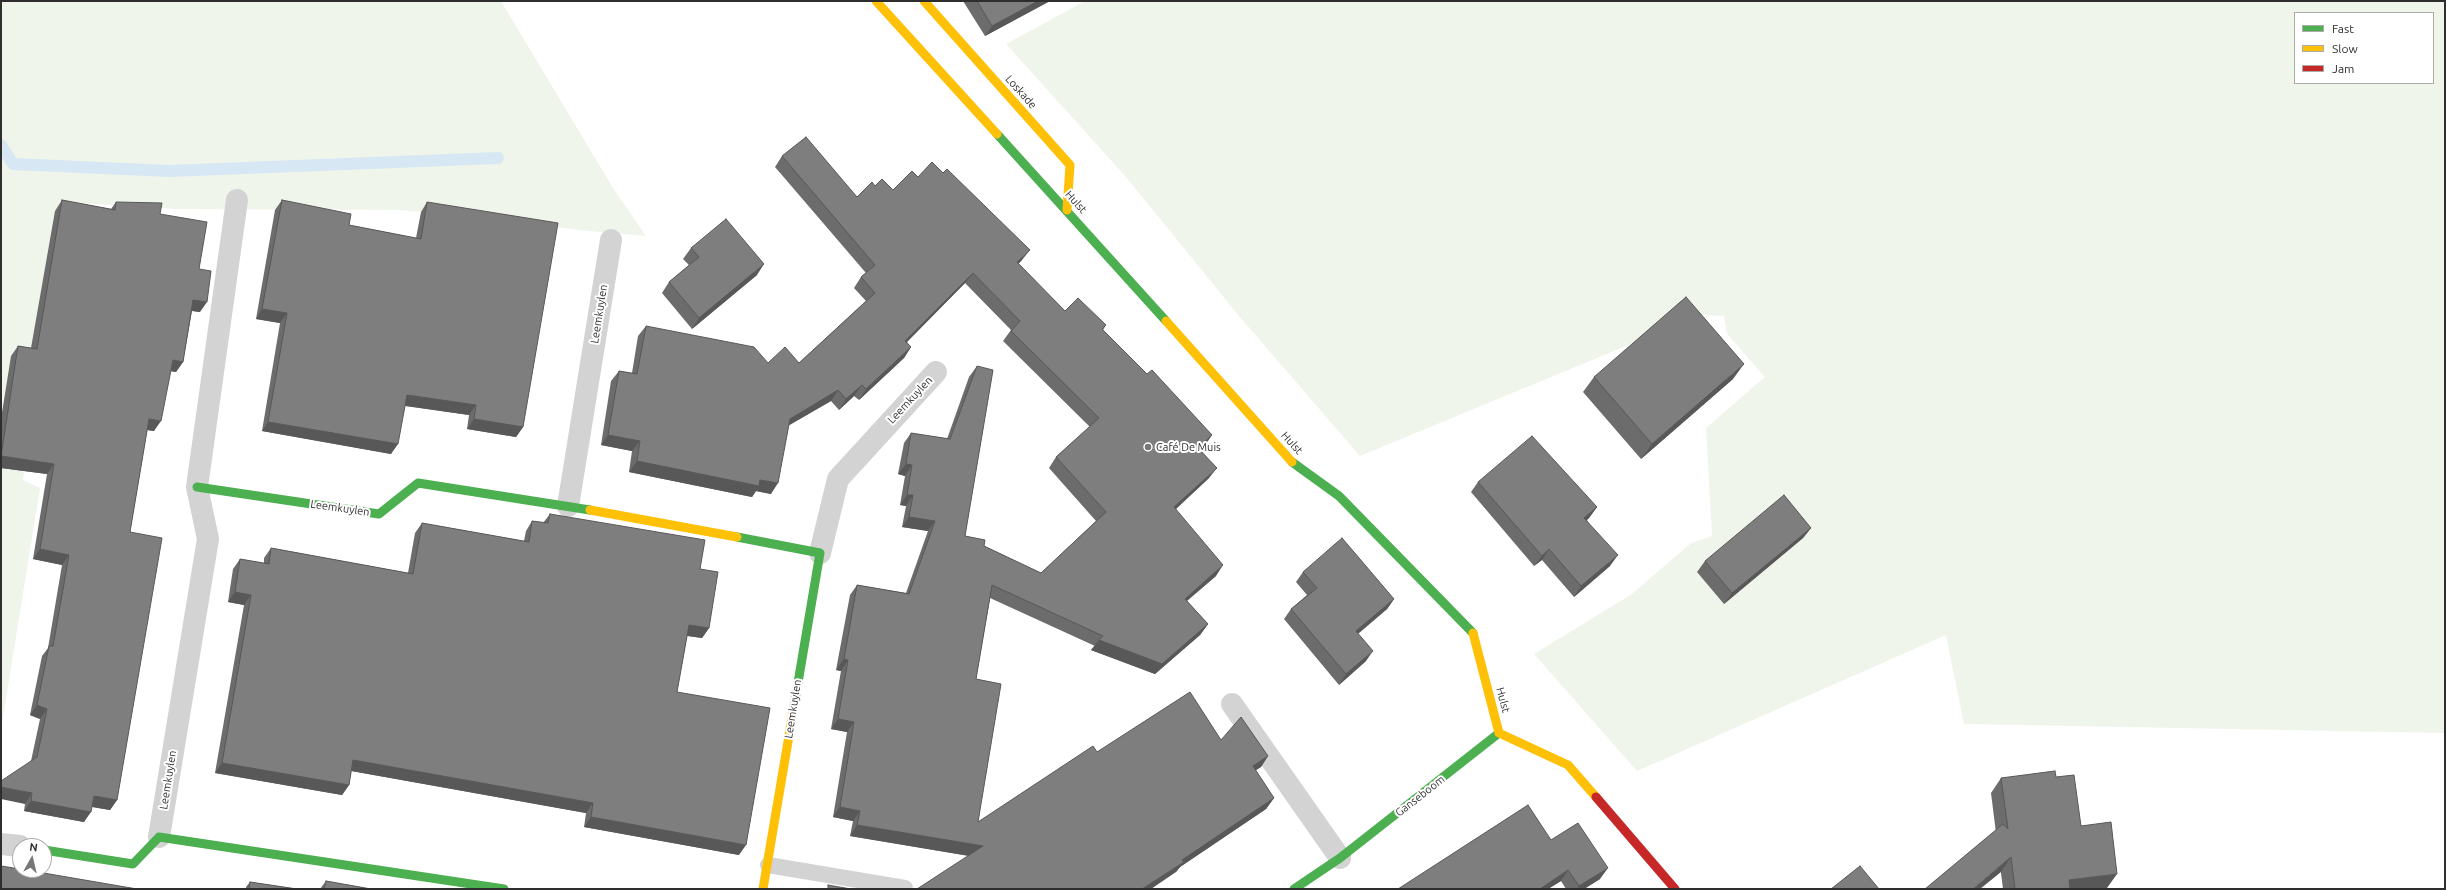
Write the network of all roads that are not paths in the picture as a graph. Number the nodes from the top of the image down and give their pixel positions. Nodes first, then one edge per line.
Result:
1 (876, 1) edge
2 (924, 1) edge
3 (237, 200) dead end
4 (1067, 210) junction
5 (611, 240) dead end
6 (936, 372) dead end
7 (197, 487) junction
8 (568, 506) junction
9 (820, 553) junction
10 (1232, 704) dead end
11 (1499, 733) junction
12 (158, 837) junction
13 (1, 844) edge
14 (12, 845) edge
15 (52, 851) edge
16 (1340, 858) junction
17 (768, 865) junction
18 (905, 888) dead end
19 (504, 889) edge
20 (763, 889) edge
21 (1294, 889) edge
22 (1675, 889) edge

1 - 4 street, Hulst
2 - 4 street, Loskade
3 - 7 street, Leemkuylen
4 - 11 street, Hulst
5 - 8 street, Leemkuylen
6 - 9 street, Leemkuylen
7 - 8 street, Leemkuylen
7 - 12 street, Leemkuylen
8 - 9 street, Leemkuylen
9 - 17 street, Leemkuylen
10 - 16 street
11 - 16 street, Ganseboom
11 - 22 street
12 - 15 street
12 - 19 street
13 - 14 street
16 - 21 street, Ganseboom
17 - 18 lane
17 - 20 street, Leemkuylen

